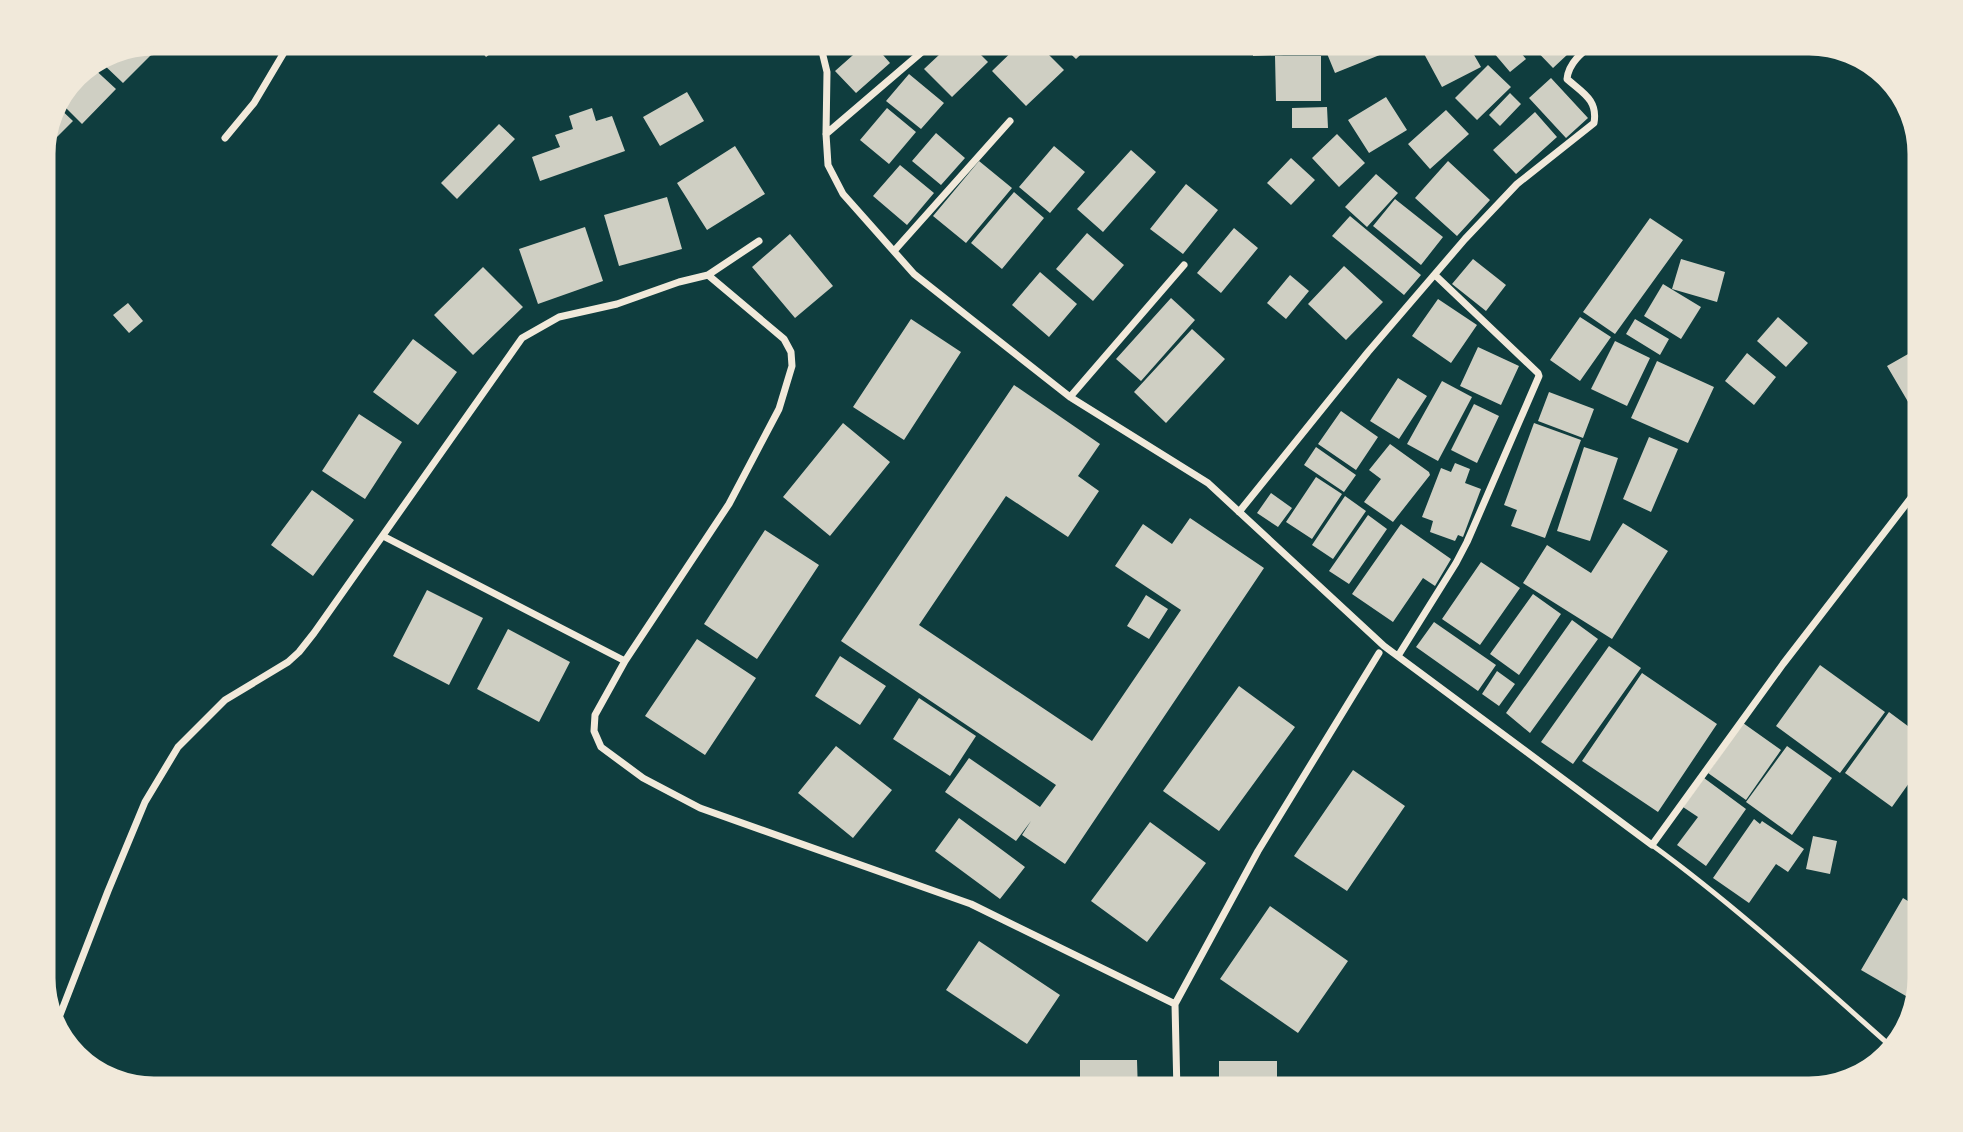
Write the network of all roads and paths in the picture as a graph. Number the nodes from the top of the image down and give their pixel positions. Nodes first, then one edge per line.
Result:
1 (284, 51) edge
2 (822, 51) edge
3 (922, 51) edge
4 (1585, 51) edge
5 (1010, 121) dead end
6 (826, 134) junction
7 (225, 138) dead end
8 (759, 241) dead end
9 (894, 251) junction
10 (1184, 265) dead end
11 (708, 275) junction
12 (1435, 275) junction
13 (1070, 397) junction
14 (1912, 497) edge
15 (1239, 512) junction
16 (383, 536) junction
17 (1379, 653) dead end
18 (1398, 656) junction
19 (625, 661) junction
20 (1652, 845) junction
21 (1175, 1004) junction
22 (59, 1018) edge
23 (1888, 1044) edge
24 (1178, 1081) edge

1 - 7 street
2 - 6 street
3 - 6 street
4 - 12 street
5 - 9 street
6 - 9 street
8 - 11 street
9 - 13 street
10 - 13 street
11 - 16 street
11 - 19 street
12 - 15 street
12 - 18 street
13 - 15 street
14 - 20 street
15 - 18 street
16 - 19 street
16 - 22 street
17 - 21 street
18 - 20 street
19 - 21 street
20 - 23 lane
21 - 24 street

